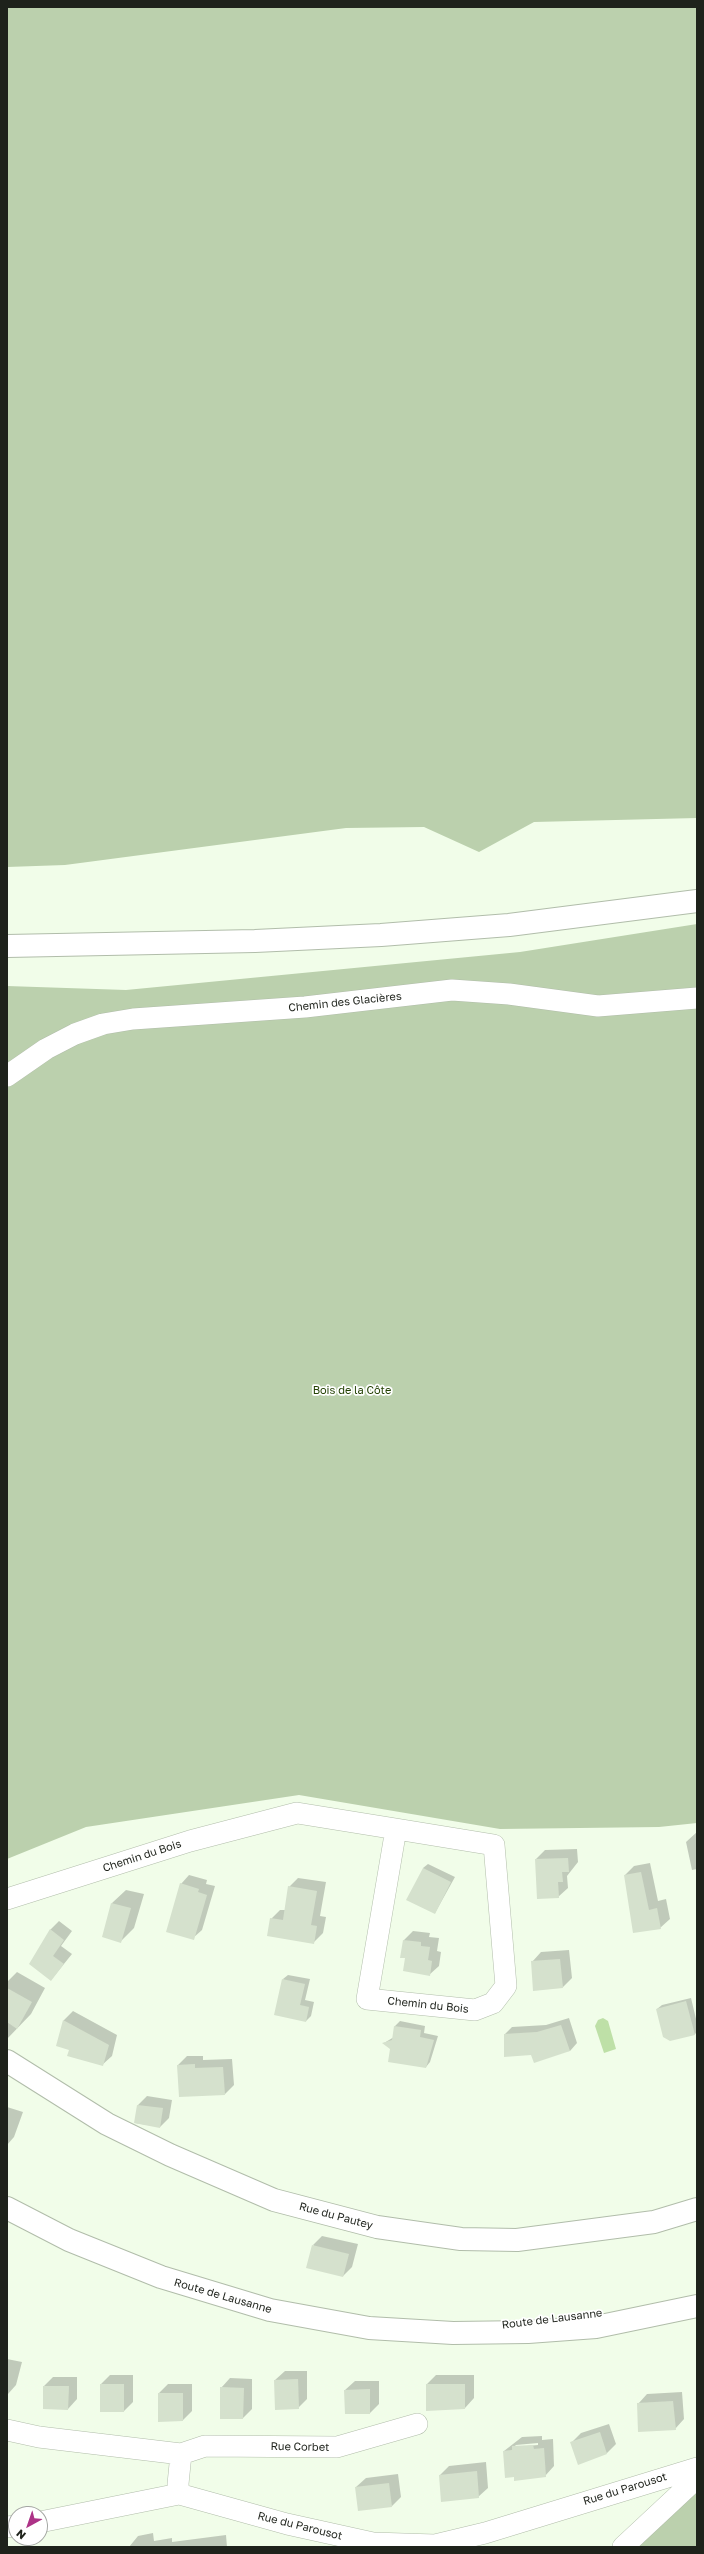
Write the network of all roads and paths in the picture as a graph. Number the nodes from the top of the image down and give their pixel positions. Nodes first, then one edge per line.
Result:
1 (697, 901) edge
2 (7, 946) edge
3 (697, 998) edge
4 (7, 1076) edge
5 (396, 1829) junction
6 (7, 1899) edge
7 (7, 2061) edge
8 (7, 2208) edge
9 (697, 2210) edge
10 (697, 2293) edge
11 (697, 2306) edge
12 (453, 2333) junction
13 (417, 2424) dead end
14 (7, 2430) edge
15 (181, 2454) junction
16 (697, 2468) edge
17 (697, 2478) edge
18 (179, 2494) junction
19 (48, 2520) edge
20 (623, 2547) edge

1 - 2 main road
3 - 4 street, Chemin des Glacières
5 - 5 street, Chemin du Bois
5 - 6 street, Chemin du Bois
7 - 9 main road, Rue du Pautey
8 - 12 main road, Route de Lausanne
10 - 12 main road, Route de Lausanne
11 - 12 main road, Route de Lausanne
13 - 15 street, Rue Corbet
14 - 15 street, Rue Corbet
15 - 18 street
16 - 18 street, Rue du Parousot
17 - 20 street
18 - 19 street, Rue du Parousot

